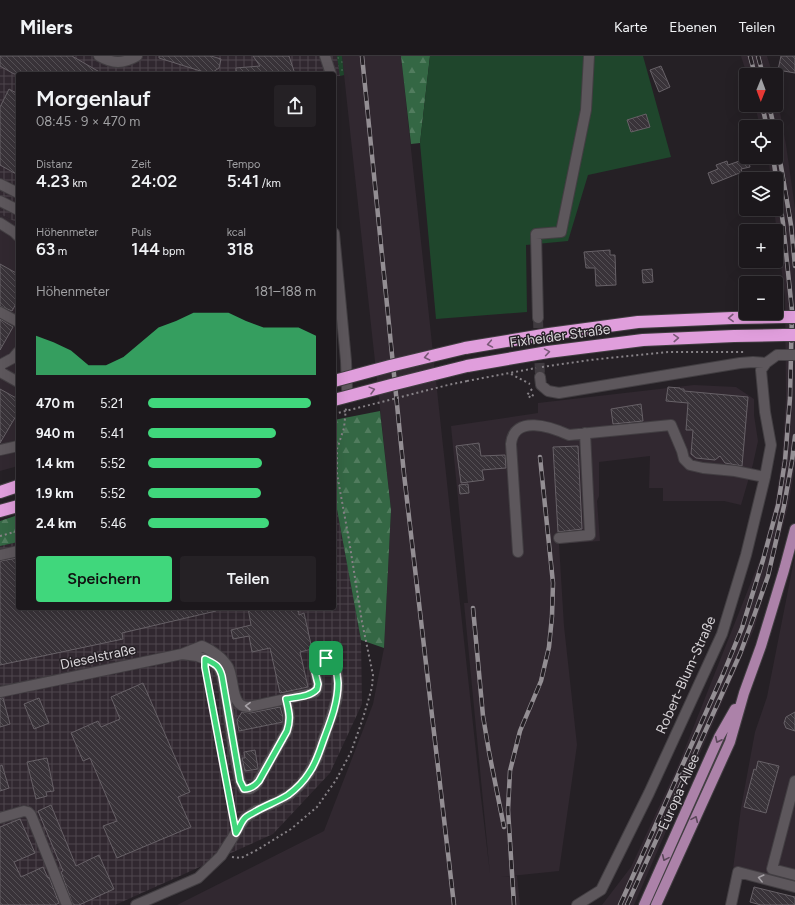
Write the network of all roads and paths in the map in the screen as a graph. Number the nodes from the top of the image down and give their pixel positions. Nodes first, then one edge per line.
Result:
1 (99, 56) edge
2 (137, 56) edge
3 (325, 56) edge
4 (589, 56) edge
5 (330, 72) edge
6 (0, 184) edge
7 (16, 193) edge
8 (0, 201) edge
9 (16, 209) edge
10 (0, 223) edge
11 (16, 234) edge
12 (336, 254) edge
13 (0, 312) edge
14 (789, 317) edge
15 (538, 318) tunnel mouth
16 (16, 321) edge
17 (790, 335) edge
18 (749, 352) dead end
19 (16, 354) edge
20 (795, 355) edge
21 (766, 363) junction
22 (0, 365) edge
23 (0, 370) edge
24 (510, 373) junction
25 (336, 380) edge
26 (16, 381) edge
27 (540, 381) joint
28 (347, 389) joint
29 (336, 399) edge
30 (336, 413) edge
31 (586, 433) junction
32 (16, 446) edge
33 (338, 448) joint
34 (0, 450) edge
35 (766, 477) junction
36 (16, 487) edge
37 (0, 492) edge
38 (16, 507) edge
39 (0, 511) edge
40 (795, 529) edge
41 (16, 532) edge
42 (0, 536) edge
43 (559, 538) dead end
44 (16, 551) edge
45 (518, 552) dead end
46 (0, 555) edge
47 (182, 654) junction
48 (205, 659) junction
49 (0, 692) edge
50 (744, 694) junction
51 (286, 699) junction
52 (795, 781) edge
53 (0, 818) edge
54 (236, 833) junction
55 (221, 856) junction
56 (795, 875) edge
57 (795, 887) edge
58 (67, 905) edge
59 (136, 905) edge
60 (577, 905) edge
61 (644, 905) edge
62 (656, 905) edge
63 (731, 905) edge

1 - 2 street
3 - 5 street
4 - 15 street
6 - 7 street
8 - 9 street
10 - 11 street
12 - 28 street
13 - 16 street
14 -> 25 highway, Fixheider Straße, bridge
29 -> 17 highway, Fixheider Straße, bridge
18 - 24 path
19 - 22 street
20 - 21 street, bridge
21 - 27 street
21 - 35 street, Robert-Blum-Straße
23 - 26 street
24 - 27 path
24 - 30 path, bridge
28 - 33 path
31 - 35 street
31 - 43 street
31 - 45 street
32 - 34 street
33 - 55 path
35 - 60 street, Robert-Blum-Straße
36 - 37 highway
38 - 39 highway
40 - 50 main road, Europa-Allee
41 - 42 path
44 - 46 street
47 - 48 street
47 - 49 street, Dieselstraße
51 -> 47 street, Dieselstraße
48 - 51 street
48 - 54 path
50 -> 61 main road, Europa-Allee
62 -> 50 main road, Europa-Allee
51 - 54 street
52 - 56 street
53 - 58 street
54 - 55 street
55 - 59 street
57 -> 63 street

